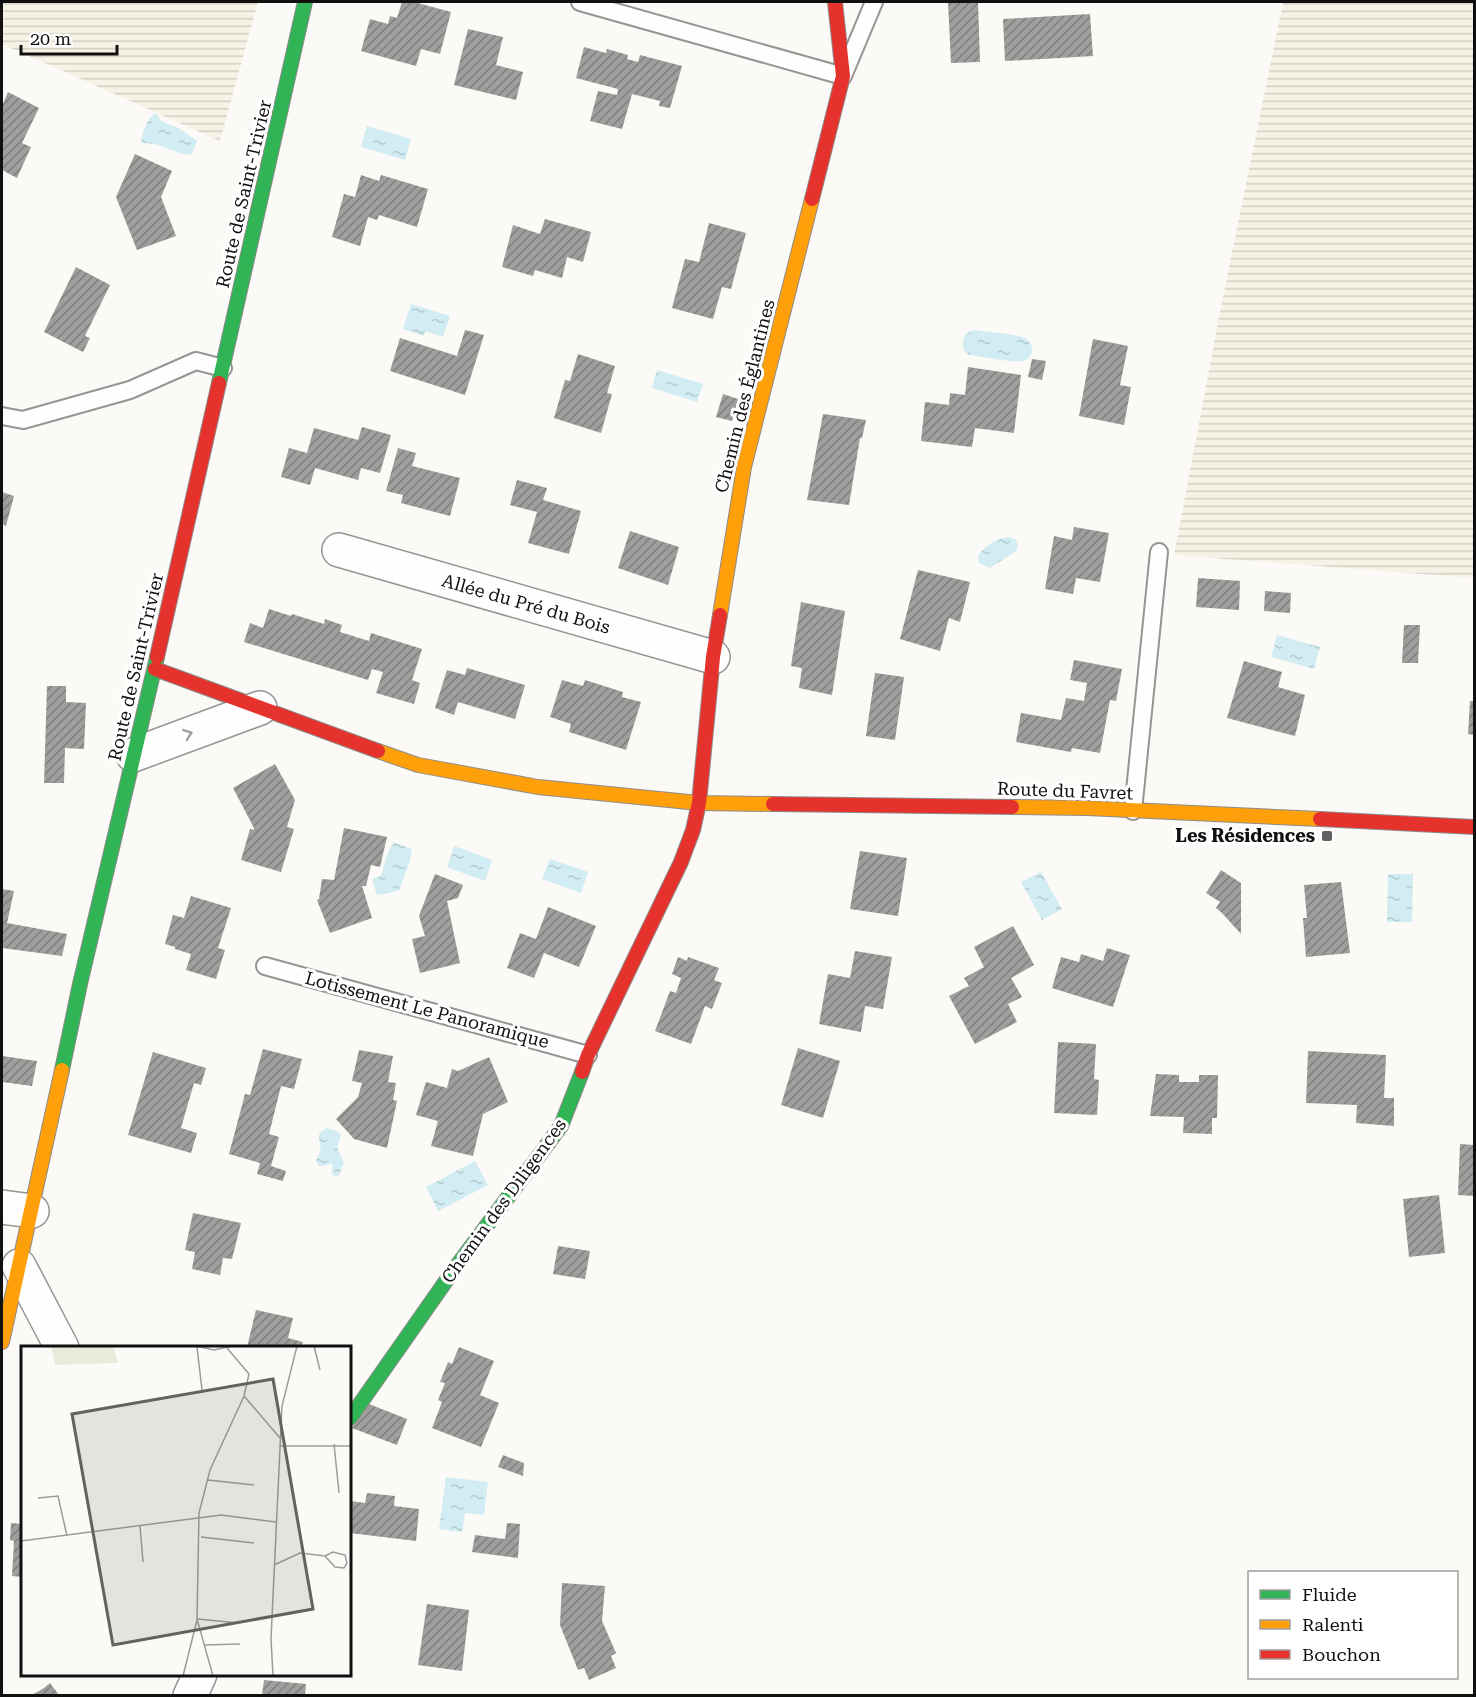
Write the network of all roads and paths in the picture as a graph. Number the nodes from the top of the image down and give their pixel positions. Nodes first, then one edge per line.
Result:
1 (305, 2) edge
2 (579, 2) edge
3 (835, 2) edge
4 (874, 2) edge
5 (843, 76) junction
6 (223, 368) junction
7 (2, 416) edge
8 (339, 550) dead end
9 (1159, 552) dead end
10 (713, 657) junction
11 (155, 669) junction
12 (260, 708) junction
13 (133, 755) junction
14 (699, 803) junction
15 (1133, 811) junction
16 (1474, 827) edge
17 (265, 966) dead end
18 (588, 1055) junction
19 (17, 1209) edge
20 (19, 1266) junction
21 (2, 1342) edge
22 (61, 1346) edge
23 (351, 1417) edge
24 (199, 1676) edge
25 (190, 1695) edge

1 - 6 street, Route de Saint-Trivier
2 - 5 lane
3 - 5 street, Chemin des Églantines
4 - 5 lane
5 - 10 street, Chemin des Églantines
6 - 7 lane
6 - 11 street, Route de Saint-Trivier
8 - 10 street, Allée du Pré du Bois
9 - 15 lane
10 - 14 street, Chemin des Églantines
11 - 12 street, Route du Favret
11 - 13 street, Route de Saint-Trivier
13 -> 12 street
12 - 14 street, Route du Favret
13 - 19 street, Route de Saint-Trivier
14 - 15 street, Route du Favret
14 - 18 street, Chemin des Diligences
15 - 16 street, Route du Favret
17 - 18 lane, Lotissement Le Panoramique
18 - 23 street, Chemin des Diligences
19 - 20 street, Route de Saint-Trivier
20 - 21 street, Route de Saint-Trivier
20 - 22 street
24 - 25 street

